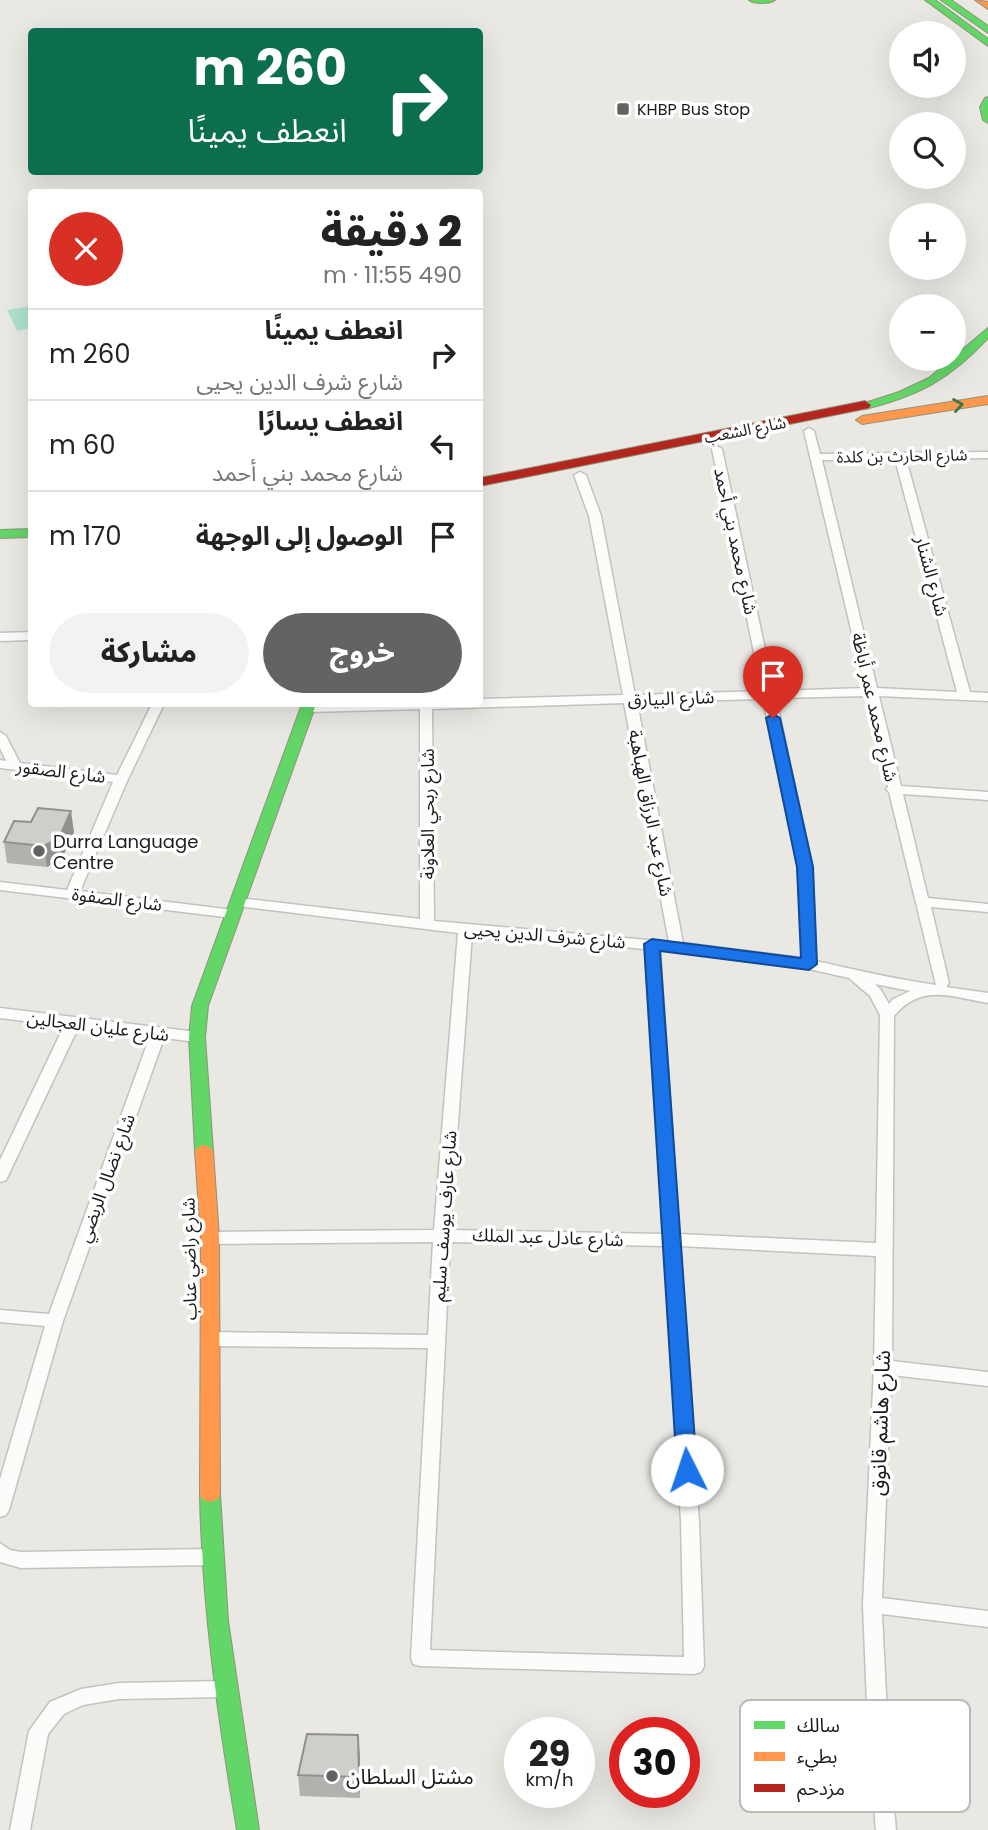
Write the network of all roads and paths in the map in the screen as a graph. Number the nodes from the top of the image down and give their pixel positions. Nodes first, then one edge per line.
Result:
1 (753, 0) edge
2 (771, 0) edge
3 (929, 0) edge
4 (945, 0) edge
5 (964, 0) edge
6 (979, 0) edge
7 (988, 6) edge
8 (988, 18) edge
9 (988, 30) edge
10 (988, 43) edge
11 (988, 100) edge
12 (988, 120) edge
13 (988, 331) edge
14 (988, 349) edge
15 (988, 400) edge
16 (880, 416) junction
17 (808, 431) junction
18 (717, 449) junction
19 (659, 453) junction
20 (988, 455) edge
21 (816, 457) junction
22 (900, 457) junction
23 (580, 475) junction
24 (483, 482) edge
25 (483, 494) edge
26 (28, 533) edge
27 (0, 534) edge
28 (0, 546) edge
29 (28, 546) edge
30 (28, 636) edge
31 (0, 637) edge
32 (873, 692) junction
33 (768, 695) junction
34 (964, 695) junction
35 (988, 697) edge
36 (629, 699) junction
37 (483, 703) edge
38 (157, 707) edge
39 (309, 707) edge
40 (426, 707) edge
41 (0, 736) edge
42 (0, 764) edge
43 (15, 765) junction
44 (121, 779) junction
45 (893, 789) junction
46 (988, 796) edge
47 (0, 886) edge
48 (72, 894) junction
49 (922, 902) junction
50 (236, 908) junction
51 (988, 908) edge
52 (427, 924) junction
53 (465, 929) junction
54 (652, 944) junction
55 (677, 947) junction
56 (809, 964) junction
57 (851, 972) junction
58 (943, 983) junction
59 (886, 984) junction
60 (925, 988) junction
61 (988, 991) edge
62 (988, 998) edge
63 (0, 1013) edge
64 (887, 1015) junction
65 (72, 1023) junction
66 (158, 1034) junction
67 (197, 1037) junction
68 (0, 1177) edge
69 (442, 1234) junction
70 (210, 1238) junction
71 (671, 1240) junction
72 (885, 1250) junction
73 (0, 1316) edge
74 (55, 1321) junction
75 (209, 1339) junction
76 (436, 1342) junction
77 (883, 1367) junction
78 (988, 1379) edge
79 (0, 1510) edge
80 (0, 1551) edge
81 (211, 1558) junction
82 (872, 1605) junction
83 (988, 1619) edge
84 (224, 1689) junction
85 (876, 1700) edge
86 (884, 1812) edge
87 (20, 1830) edge
88 (248, 1830) edge
89 (886, 1830) edge

1 - 2 main road
3 - 10 main road
4 - 9 main road
5 - 8 main road
6 - 7 main road
11 - 12 main road
13 - 19 main road, شارع الشعب
14 - 16 main road, شارع الشعب
16 -> 15 main road, شارع الشعب
16 - 17 main road, شارع الشعب
17 - 18 main road, شارع الشعب
17 - 21 street, شارع محمد عمر أباظة
18 - 19 main road, شارع الشعب
18 - 33 street, شارع محمد بني أحمد
19 - 23 main road, شارع الشعب
19 - 24 main road, شارع الشعب
20 - 22 street, شارع الحارث بن كلدة
21 - 22 street, شارع الحارث بن كلدة
21 - 32 street, شارع محمد عمر أباظة
22 - 34 street, شارع الشنار
23 - 25 main road, شارع الشعب
23 - 36 street, شارع عبد الرزاق الهباهبة
26 - 27 main road
28 - 29 main road
30 - 31 street
32 - 33 street, شارع البيارق
32 - 34 street, شارع البيارق
32 - 45 street, شارع محمد عمر أباظة
33 - 36 street, شارع البيارق
33 - 56 street, شارع محمد بني أحمد
34 - 35 street, شارع البيارق
36 - 37 street, شارع البيارق
36 - 55 street, شارع عبد الرزاق الهباهبة
38 - 44 street
39 - 50 main road, شارع راضي عناب
40 - 52 street, شارع ربحي العلاونة
41 - 43 street
42 - 43 street, شارع الصقور
43 - 44 street, شارع الصقور
44 - 48 street
45 - 46 street
45 - 49 street, شارع محمد عمر أباظة
47 - 48 street, شارع الصفوة
48 - 50 street, شارع الصفوة
49 - 51 street
49 - 58 street, شارع محمد عمر أباظة
50 - 52 street, شارع شرف الدين يحيى
50 - 67 main road, شارع راضي عناب
52 - 53 street, شارع شرف الدين يحيى
53 - 54 street, شارع شرف الدين يحيى
53 - 69 street, شارع عارف يوسف سليم
54 - 55 street, شارع شرف الدين يحيى
54 - 71 street
55 - 56 street, شارع شرف الدين يحيى
56 - 57 street, شارع شرف الدين يحيى
57 - 59 street, شارع هاشم قانوق
57 - 59 street, شارع شرف الدين يحيى
58 - 59 street, شارع شرف الدين يحيى
58 - 61 street, شارع شرف الدين يحيى
59 - 60 street, شارع شرف الدين يحيى
59 - 64 street, شارع هاشم قانوق
60 - 62 street, شارع شرف الدين يحيى
60 - 64 street
63 - 65 street, شارع عليان العجالين
64 - 72 street, شارع هاشم قانوق
65 - 66 street, شارع عليان العجالين
65 - 68 street
66 - 67 street, شارع عليان العجالين
66 - 74 street, شارع نضال الربضي
67 - 70 main road, شارع راضي عناب
69 - 70 street, شارع عادل عبد الملك
69 - 71 street, شارع عادل عبد الملك
69 - 76 street, شارع عارف يوسف سليم
70 - 75 main road, شارع راضي عناب
71 - 72 street, شارع عادل عبد الملك
71 - 76 street, شارع عارف يوسف سليم
72 - 77 street, شارع هاشم قانوق
73 - 74 street
74 - 79 street, شارع نضال الربضي
75 - 76 street
75 - 81 main road, شارع راضي عناب
77 - 78 street
77 - 82 street, شارع هاشم قانوق
80 - 81 street
81 - 84 main road, شارع راضي عناب
82 - 83 street
82 - 85 street, شارع هاشم قانوق
84 - 87 street
84 - 88 main road, شارع راضي عناب
86 - 89 street, شارع هاشم قانوق

